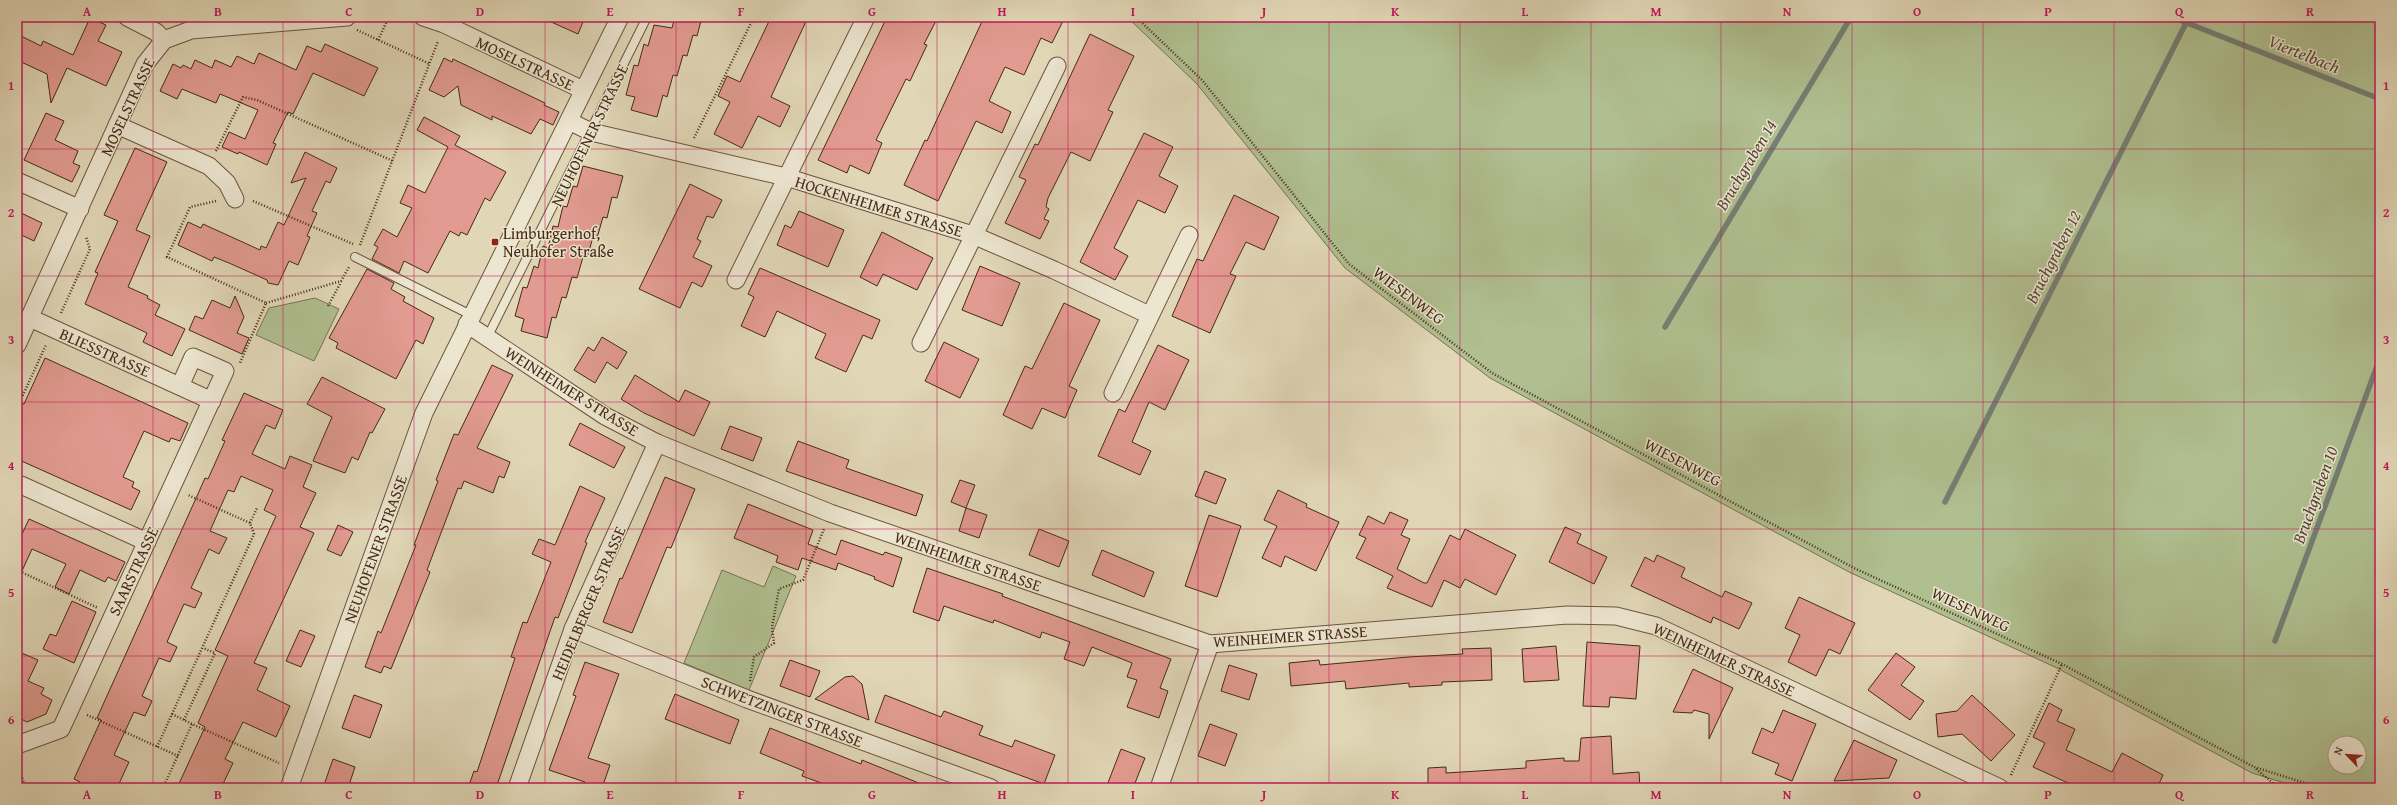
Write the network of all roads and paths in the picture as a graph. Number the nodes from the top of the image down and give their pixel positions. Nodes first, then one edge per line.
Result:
1 (127, 17) edge
2 (389, 17) edge
3 (423, 17) edge
4 (620, 17) edge
5 (647, 17) edge
6 (754, 17) edge
7 (866, 17) edge
8 (1136, 17) edge
9 (351, 20) edge
10 (444, 24) junction
11 (164, 40) junction
12 (378, 40) junction
13 (430, 64) junction
14 (1057, 66) dead end
15 (583, 90) junction
16 (569, 121) junction
17 (117, 125) junction
18 (591, 132) junction
19 (687, 153) junction
20 (394, 160) junction
21 (209, 166) junction
22 (786, 177) junction
23 (17, 180) edge
24 (235, 199) junction
25 (80, 209) junction
26 (972, 235) junction
27 (1189, 235) dead end
28 (360, 246) junction
29 (354, 257) junction
30 (736, 280) dead end
31 (341, 281) junction
32 (266, 303) junction
33 (328, 306) dead end
34 (1148, 315) junction
35 (30, 318) junction
36 (469, 320) junction
37 (487, 338) junction
38 (921, 343) dead end
39 (17, 345) edge
40 (225, 372) junction
41 (180, 386) junction
42 (1112, 393) dead end
43 (212, 401) junction
44 (657, 443) junction
45 (22, 485) dead end
46 (171, 487) junction
47 (257, 508) dead end
48 (830, 513) junction
49 (250, 523) junction
50 (147, 542) junction
51 (17, 570) edge
52 (113, 615) junction
53 (573, 629) junction
54 (1210, 644) junction
55 (202, 648) junction
56 (2062, 664) junction
57 (747, 699) junction
58 (71, 708) junction
59 (172, 714) junction
60 (184, 720) junction
61 (192, 724) junction
62 (17, 745) edge
63 (157, 747) junction
64 (178, 756) junction
65 (17, 764) edge
66 (2254, 767) junction
67 (295, 771) junction
68 (2004, 785) edge
69 (26, 788) edge
70 (163, 788) edge
71 (289, 788) edge
72 (517, 788) edge
73 (991, 788) edge
74 (1159, 788) edge
75 (2279, 788) edge
76 (2321, 788) edge

1 - 11 street
2 - 12 path
3 - 10 street, MOSELSTRASSE
4 - 15 street, NEUHOFENER STRASSE
5 - 18 lane, NEUHOFENER STRASSE
6 - 19 path
7 - 22 street, HOCKENHEIMER STRASSE
8 - 56 path, WIESENWEG
9 - 11 street, MOSELSTRASSE
9 - 12 path
10 - 13 path
10 - 15 street, MOSELSTRASSE
11 - 17 street, MOSELSTRASSE
12 - 13 path
13 - 20 path
14 - 26 street, HOCKENHEIMER STRASSE
15 - 16 street, NEUHOFENER STRASSE
16 - 18 street, HOCKENHEIMER STRASSE
16 - 36 street, NEUHOFENER STRASSE
17 - 21 street
17 - 25 street, MOSELSTRASSE
18 - 19 street, HOCKENHEIMER STRASSE
18 - 37 lane, NEUHOFENER STRASSE
19 - 22 street, HOCKENHEIMER STRASSE
20 - 21 path
20 - 28 path
21 - 24 street
22 - 26 street, HOCKENHEIMER STRASSE
22 - 30 street, HOCKENHEIMER STRASSE
23 - 25 street
24 - 28 path
24 - 32 path
25 - 35 street, MOSELSTRASSE
26 - 34 street, HOCKENHEIMER STRASSE
26 - 38 street, HOCKENHEIMER STRASSE
27 - 34 street
28 - 29 path
29 - 31 path
29 - 36 lane
31 - 32 path
31 - 33 path
32 - 40 path
34 - 42 street
35 - 39 street, MOSELSTRASSE
35 - 41 street, BLIESSTRASSE
36 - 37 street, WEINHEIMER STRASSE
36 - 67 street, NEUHOFENER STRASSE
37 - 44 street, WEINHEIMER STRASSE
40 - 41 street
40 - 43 street, SAARSTRASSE
41 - 43 street, BLIESSTRASSE
43 - 46 street, SAARSTRASSE
44 - 48 street, WEINHEIMER STRASSE
44 - 53 street, HEIDELBERGER STRASSE
45 - 50 street
46 - 49 path
46 - 50 street, SAARSTRASSE
47 - 49 path
48 - 54 street, WEINHEIMER STRASSE
48 - 57 path
49 - 55 path
50 - 52 street, SAARSTRASSE
51 - 52 path
52 - 58 street, SAARSTRASSE
53 - 57 street, SCHWETZINGER STRASSE
53 - 72 street, HEIDELBERGER STRASSE
54 - 68 street, WEINHEIMER STRASSE
54 - 74 street
55 - 59 path
55 - 60 path
56 - 66 path, WIESENWEG
56 - 68 path
57 - 73 street, SCHWETZINGER STRASSE
58 - 62 street, SAARSTRASSE
58 - 63 path
59 - 60 path
59 - 63 path
60 - 61 path
61 - 64 path
61 - 67 path
63 - 64 path
64 - 70 path
65 - 69 path
66 - 75 path
66 - 76 path, WIESENWEG
67 - 71 street, NEUHOFENER STRASSE

